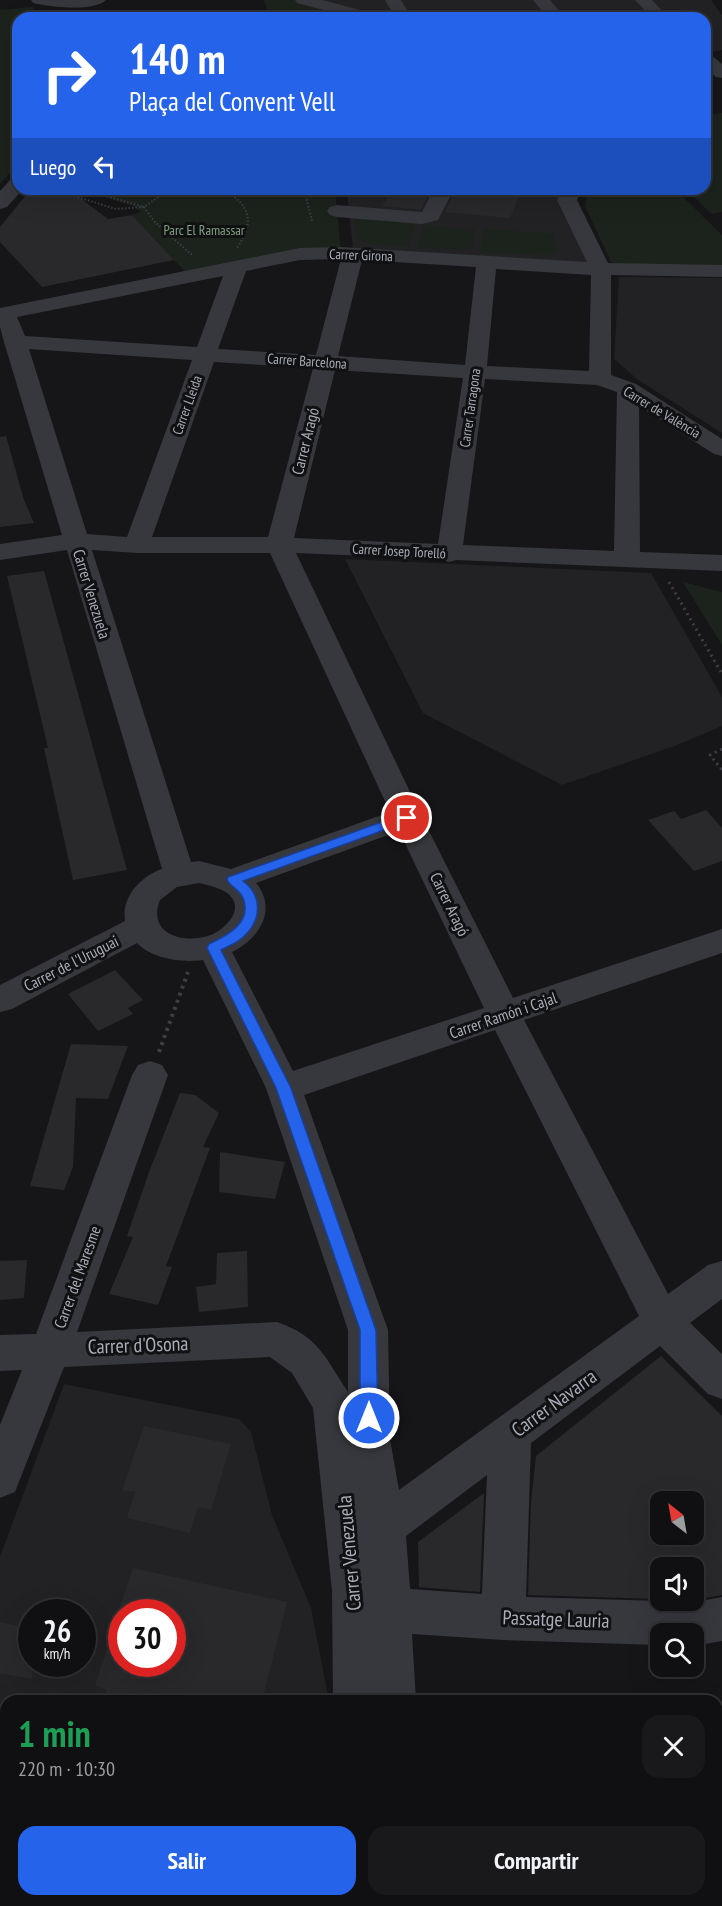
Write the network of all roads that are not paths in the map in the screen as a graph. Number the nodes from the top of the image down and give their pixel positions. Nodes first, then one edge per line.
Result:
1 (98, 0) edge
2 (303, 0) edge
3 (541, 0) edge
4 (643, 0) edge
5 (350, 3) edge
6 (50, 7) edge
7 (552, 12) edge
8 (655, 12) edge
9 (12, 190) edge
10 (336, 195) edge
11 (441, 195) edge
12 (569, 195) edge
13 (0, 203) edge
14 (337, 211) junction
15 (347, 254) junction
16 (234, 259) junction
17 (487, 261) junction
18 (601, 269) junction
19 (722, 271) edge
20 (49, 305) junction
21 (2, 310) edge
22 (15, 342) junction
23 (64, 344) junction
24 (206, 354) junction
25 (324, 362) junction
26 (476, 372) junction
27 (600, 378) junction
28 (628, 389) junction
29 (666, 414) junction
30 (629, 430) junction
31 (722, 449) edge
32 (76, 541) junction
33 (137, 545) junction
34 (279, 545) junction
35 (0, 552) edge
36 (449, 554) junction
37 (627, 560) junction
38 (722, 563) edge
39 (407, 818) junction
40 (179, 874) junction
41 (233, 880) junction
42 (142, 926) junction
43 (722, 941) edge
44 (214, 948) junction
45 (0, 1000) edge
46 (504, 1014) junction
47 (150, 1075) road end
48 (284, 1088) junction
49 (722, 1277) edge
50 (663, 1323) junction
51 (277, 1339) joint
52 (51, 1348) junction
53 (0, 1353) edge
54 (722, 1381) edge
55 (333, 1405) junction
56 (510, 1436) junction
57 (369, 1440) junction
58 (0, 1478) edge
59 (384, 1527) junction
60 (389, 1610) junction
61 (502, 1618) junction
62 (722, 1619) edge
63 (356, 1695) edge
64 (393, 1695) edge

1 - 6 street
2 - 5 street
3 - 7 street
4 - 8 street
9 - 13 street
10 - 14 street, Carrer Aragó
11 - 14 street
12 - 18 street
14 - 15 street, Carrer Aragó
15 - 16 street, Carrer Girona
15 - 17 street, Carrer Girona
15 - 25 street, Carrer Aragó
16 - 20 street, Carrer Girona
16 - 24 street, Carrer Lleida
17 - 18 street, Carrer Girona
17 - 26 street, Carrer Tarragona
18 - 19 street, Carrer Girona
18 - 27 street
20 - 21 street, Carrer Girona
20 - 23 street
21 - 22 street, Carrer Venezuela
22 - 23 street, Carrer Barcelona
22 - 32 street, Carrer Venezuela
23 - 24 street, Carrer Barcelona
24 - 25 street, Carrer Barcelona
24 - 33 street, Carrer Lleida
25 - 26 street, Carrer Barcelona
25 - 34 street, Carrer Aragó
26 - 27 street, Carrer Barcelona
26 - 36 street, Carrer Tarragona
27 - 28 street, Carrer de València
28 - 29 street, Carrer de València
28 - 30 street
29 - 30 street
29 - 31 street, Carrer de València
30 - 37 street
32 - 33 street, Carrer Josep Torelló
32 - 35 street, Carrer Josep Torelló
32 - 40 street, Carrer Venezuela
33 - 34 street, Carrer Josep Torelló
34 - 36 street, Carrer Josep Torelló
34 - 39 street, Carrer Aragó
36 - 37 street, Carrer Josep Torelló
37 - 38 street, Carrer Josep Torelló
39 - 41 street
39 - 46 street, Carrer Aragó
40 - 41 street
40 - 42 street
41 - 44 street
42 - 44 street
42 - 45 street, Carrer de l'Uruguai
43 - 46 street, Carrer Ramón i Cajal
44 - 48 street, Carrer Venezuela
46 - 48 street, Carrer Ramón i Cajal
46 - 50 street, Carrer Aragó
47 - 52 street, Carrer del Maresme
48 - 57 street, Carrer Venezuela
49 - 50 street, Carrer Navarra
50 - 54 street, Carrer Aragó
50 - 56 street, Carrer Navarra
51 - 52 street, Carrer d'Osona
51 - 55 street, Carrer Venezuela
52 - 53 street, Carrer d'Osona
52 - 58 street, Carrer del Maresme
55 - 57 street, Carrer Venezuela
55 - 63 street, Carrer Venezuela
56 - 59 street, Carrer Navarra
56 - 61 street
57 - 59 street, Carrer Venezuela
59 - 60 street, Carrer Venezuela
60 - 61 street, Passatge Lauria
60 - 64 street, Carrer Venezuela
61 - 62 street, Passatge Lauria

